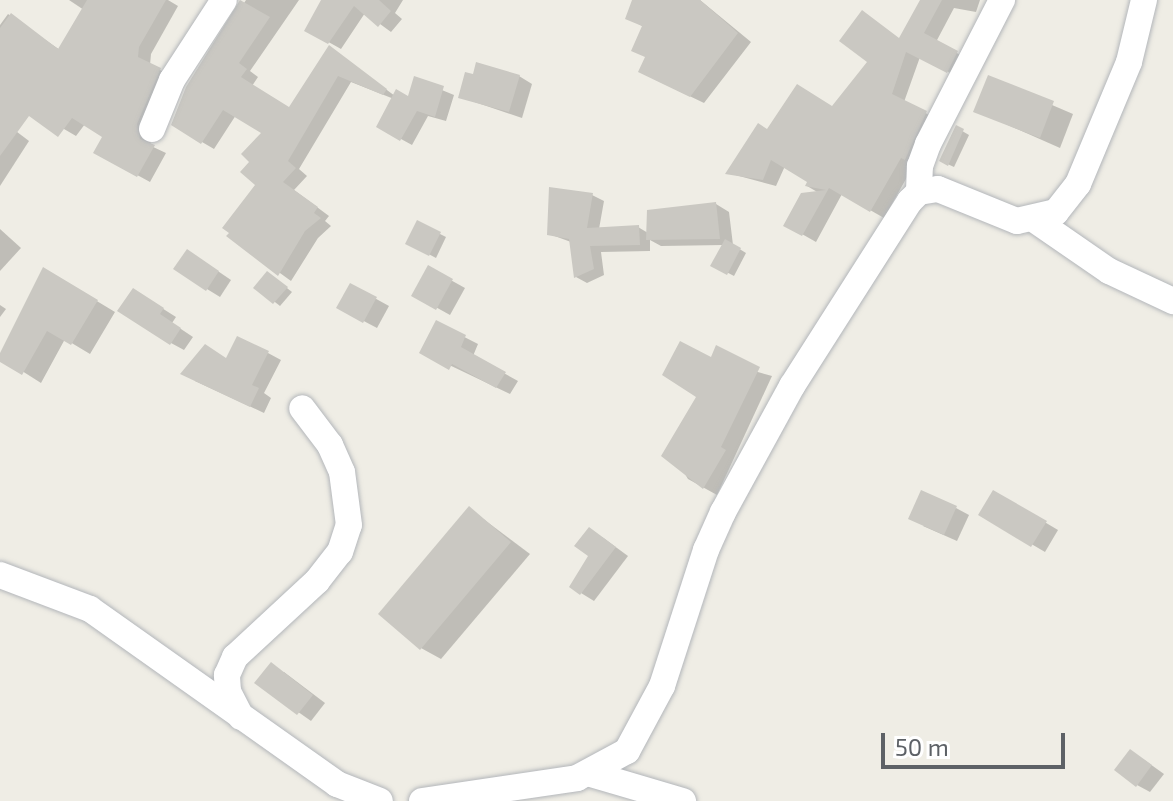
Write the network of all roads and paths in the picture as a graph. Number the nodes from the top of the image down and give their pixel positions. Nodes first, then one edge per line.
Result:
1 (224, 0) edge
2 (1002, 0) edge
3 (1144, 0) edge
4 (152, 129) dead end
5 (919, 192) junction
6 (1035, 220) junction
7 (1173, 301) edge
8 (302, 408) dead end
9 (0, 575) edge
10 (241, 717) junction
11 (591, 774) junction
12 (380, 801) edge
13 (422, 801) edge
14 (683, 801) edge

1 - 4 street
2 - 5 street
3 - 6 street
5 - 6 street
5 - 11 street
6 - 7 street
8 - 10 street
9 - 10 street
10 - 12 street
11 - 13 street
11 - 14 street

